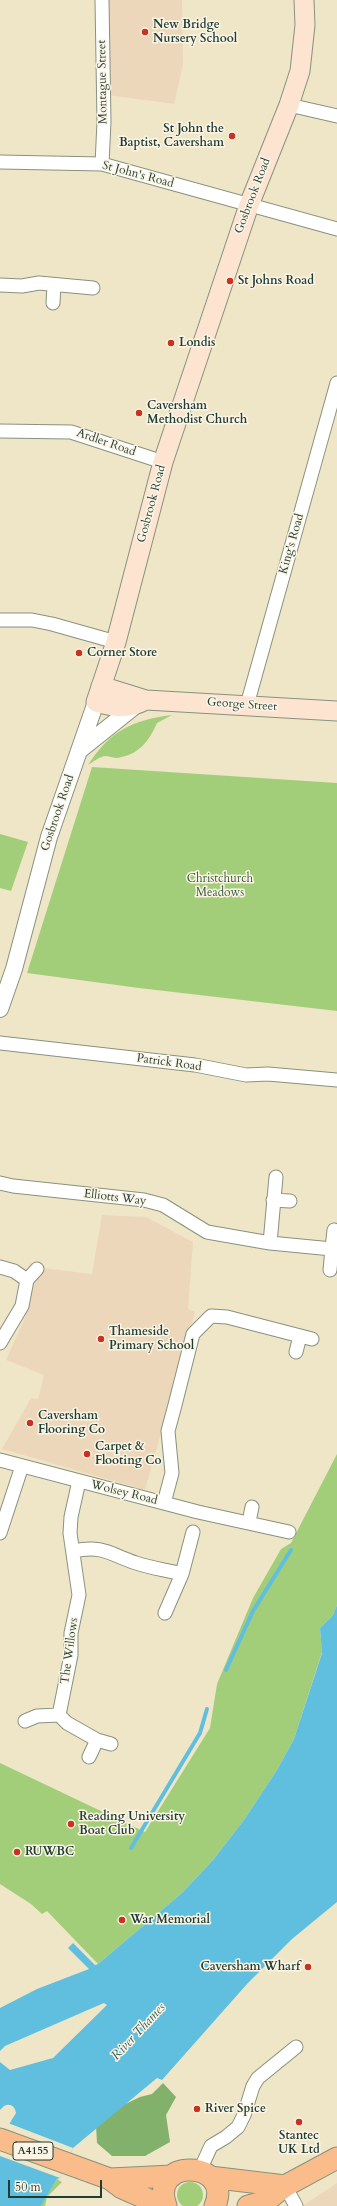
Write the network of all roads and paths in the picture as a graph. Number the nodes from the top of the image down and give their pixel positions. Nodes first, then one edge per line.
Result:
1 (102, 0) edge
2 (304, 0) edge
3 (289, 105) junction
4 (337, 116) edge
5 (0, 162) edge
6 (102, 164) junction
7 (249, 205) junction
8 (337, 229) edge
9 (54, 284) junction
10 (0, 285) edge
11 (93, 288) dead end
12 (53, 303) dead end
13 (337, 383) edge
14 (0, 431) edge
15 (163, 462) junction
16 (0, 620) edge
17 (116, 642) junction
18 (98, 694) junction
19 (140, 703) junction
20 (247, 705) junction
21 (337, 711) edge
22 (80, 750) junction
23 (0, 1009) edge
24 (0, 1043) edge
25 (337, 1080) edge
26 (276, 1176) dead end
27 (0, 1183) edge
28 (273, 1200) junction
29 (290, 1201) dead end
30 (334, 1230) dead end
31 (270, 1243) junction
32 (332, 1249) junction
33 (0, 1267) edge
34 (38, 1269) dead end
35 (330, 1270) dead end
36 (28, 1280) junction
37 (0, 1344) edge
38 (296, 1352) dead end
39 (0, 1460) edge
40 (22, 1466) junction
41 (79, 1482) junction
42 (164, 1503) junction
43 (252, 1507) dead end
44 (249, 1522) junction
45 (193, 1532) dead end
46 (289, 1532) dead end
47 (0, 1533) edge
48 (73, 1551) junction
49 (182, 1574) junction
50 (166, 1613) dead end
51 (60, 1715) junction
52 (25, 1721) dead end
53 (97, 1740) junction
54 (111, 1744) dead end
55 (89, 1757) dead end
56 (296, 2047) dead end
57 (0, 2139) edge
58 (337, 2158) edge
59 (205, 2174) junction
60 (172, 2176) junction
61 (110, 2179) junction
62 (285, 2186) junction
63 (163, 2206) edge
64 (166, 2206) edge
65 (215, 2206) edge
66 (248, 2206) edge
67 (296, 2206) edge

1 - 6 street, Montague Street
2 - 3 main road, Gosbrook Road
3 - 4 street
3 - 7 main road, Gosbrook Road
5 - 6 street, St John's Road
6 - 7 street, St John's Road
7 - 8 street, St John's Road
7 - 15 main road, Gosbrook Road
9 - 10 street
9 - 11 street
9 - 12 street
13 - 20 street, King's Road
14 - 15 street, Ardler Road
15 - 17 main road, Gosbrook Road
16 - 17 street
17 - 18 main road, Gosbrook Road
18 - 19 main road, George Street
18 - 22 street, Gosbrook Road
19 - 20 main road, George Street
19 - 22 street
20 - 21 main road, George Street
22 - 23 street, Gosbrook Road
24 - 25 street, Patrick Road
26 - 28 street
27 - 31 street, Elliotts Way
28 - 29 street
28 - 31 street
30 - 32 street
31 - 32 street, Elliotts Way
32 - 35 street
33 - 36 street
34 - 36 street
36 - 37 street
38 - 42 street
39 - 40 street, Wolsey Road
40 - 41 street, Wolsey Road
40 - 47 street
41 - 42 street, Wolsey Road
41 - 48 street, The Willows
42 - 44 street, Wolsey Road
43 - 44 street
44 - 46 street, Wolsey Road
45 - 49 street
48 - 49 street
48 - 51 street, The Willows
49 - 50 street
51 - 52 street
51 - 53 street
53 - 54 street
53 - 55 street
56 - 59 street
57 - 61 main road, A4155
58 - 62 main road
59 - 60 main road
59 - 62 main road
59 - 65 main road
60 - 61 main road, A4155
60 - 64 main road
61 - 63 main road, A4155
62 - 66 main road
62 - 67 street

